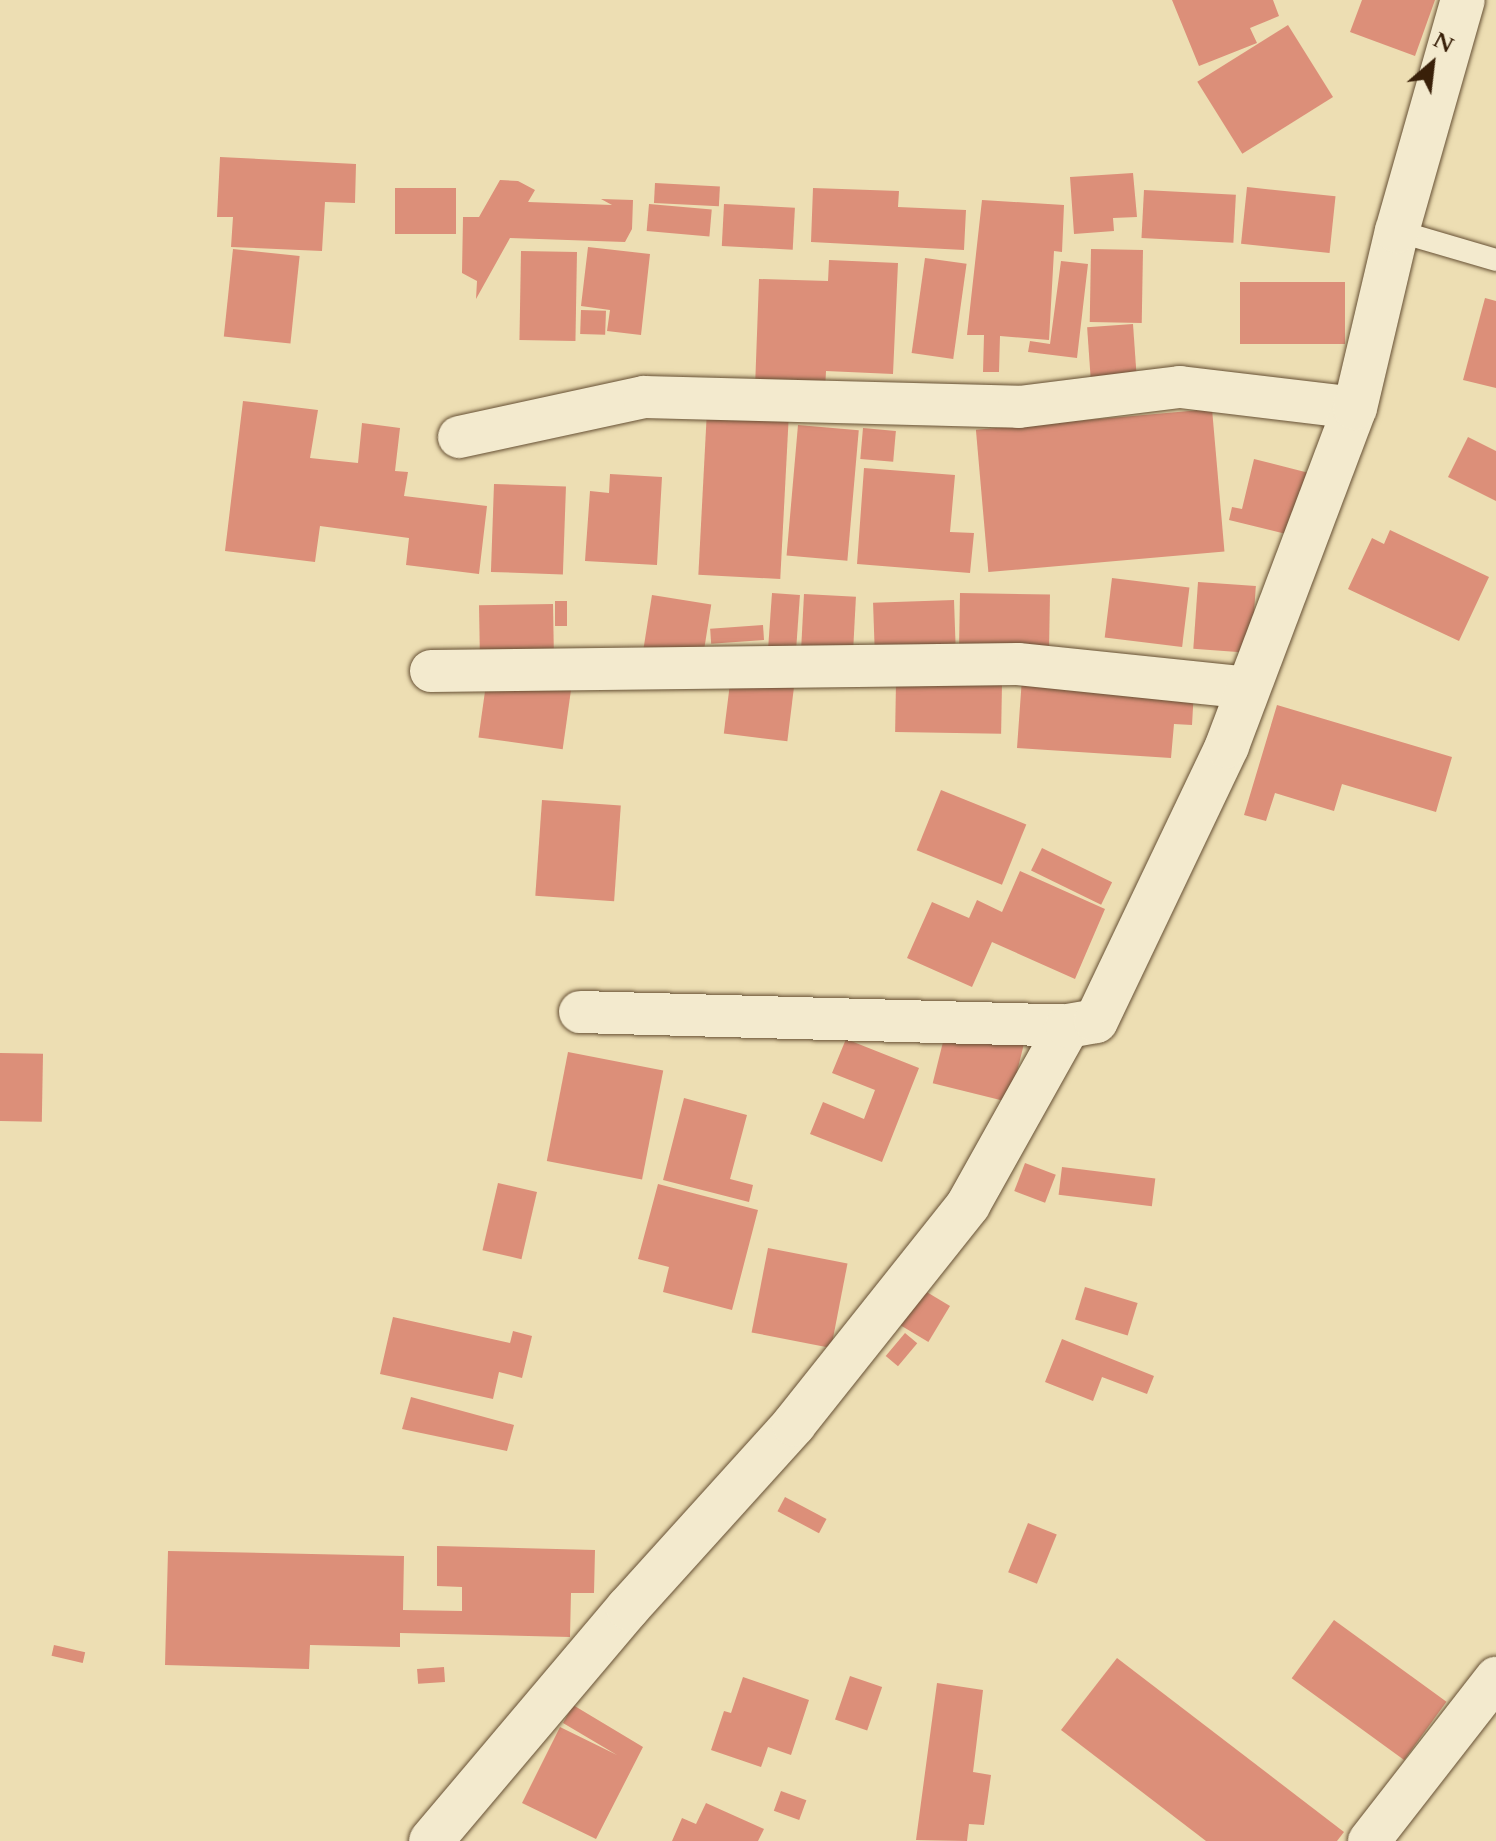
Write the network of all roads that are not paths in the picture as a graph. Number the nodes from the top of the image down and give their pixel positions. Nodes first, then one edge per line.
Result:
1 (1463, 0) edge
2 (1397, 231) junction
3 (1496, 260) edge
4 (1355, 408) junction
5 (459, 437) dead end
6 (431, 671) dead end
7 (1249, 688) junction
8 (580, 1012) dead end
9 (1068, 1026) junction
10 (1496, 1678) edge
11 (431, 1841) edge
12 (1369, 1841) edge

1 - 2 street
2 - 3 lane
2 - 4 street
4 - 5 street
4 - 7 street
6 - 7 street
7 - 9 street
8 - 9 street
9 - 11 street
10 - 12 street

